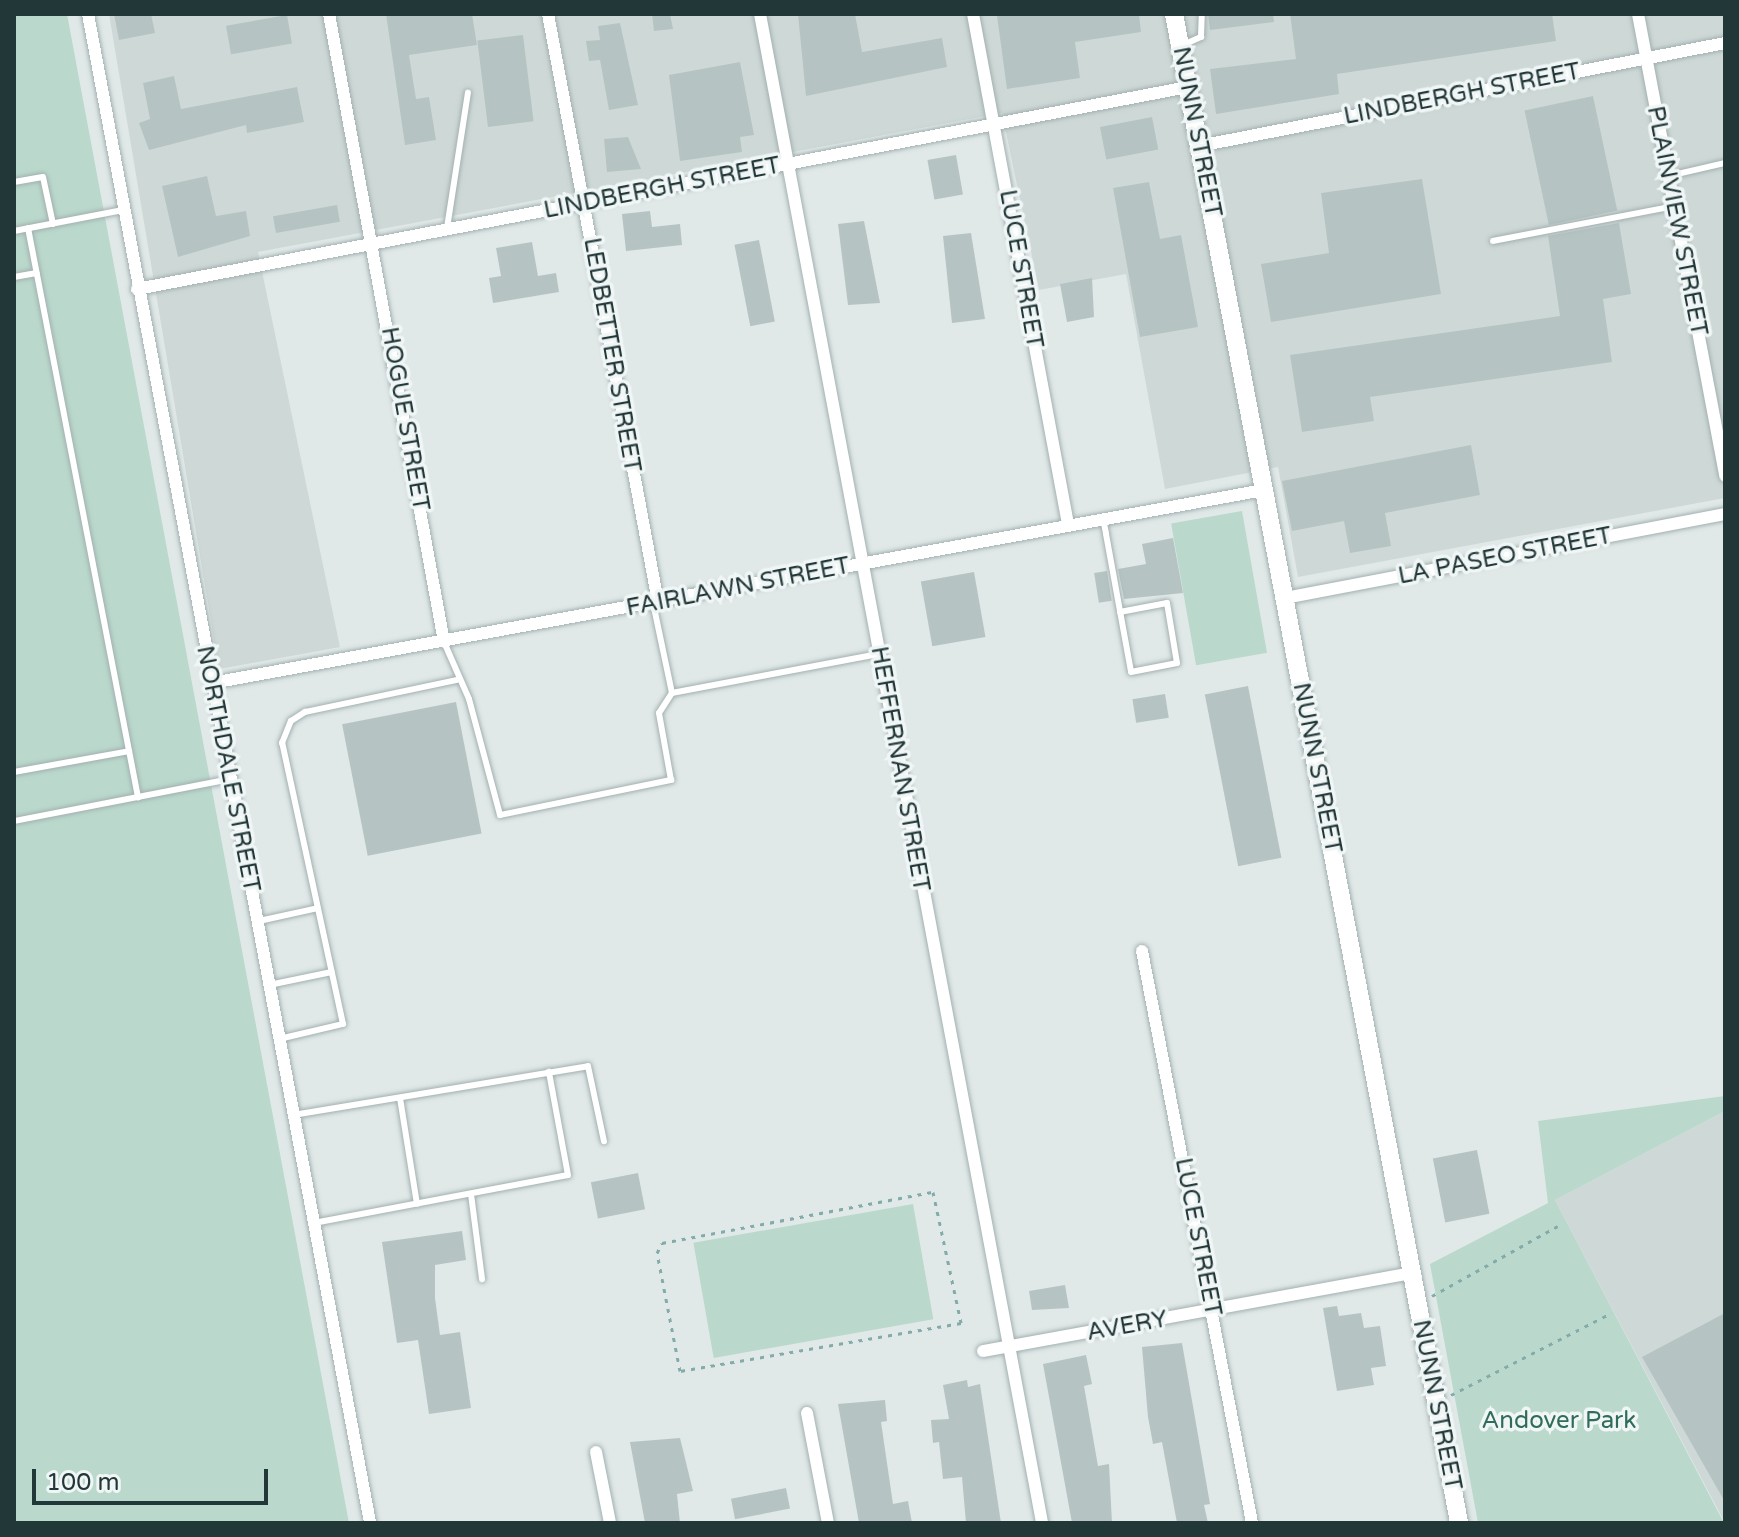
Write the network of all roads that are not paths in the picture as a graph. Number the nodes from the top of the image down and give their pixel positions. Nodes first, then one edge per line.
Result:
1 (88, 14) edge
2 (329, 14) edge
3 (548, 14) edge
4 (760, 14) edge
5 (973, 14) edge
6 (1174, 14) edge
7 (1202, 14) edge
8 (1638, 14) edge
9 (1725, 43) edge
10 (1180, 46) junction
11 (1645, 58) junction
12 (1188, 87) junction
13 (468, 93) dead end
14 (994, 124) junction
15 (1199, 146) junction
16 (1725, 163) edge
17 (788, 164) junction
18 (1669, 176) junction
19 (14, 182) edge
20 (584, 202) junction
21 (1675, 206) junction
22 (123, 210) junction
23 (53, 224) junction
24 (28, 228) junction
25 (447, 228) junction
26 (14, 231) edge
27 (1493, 241) dead end
28 (372, 243) junction
29 (37, 273) junction
30 (14, 277) edge
31 (137, 289) junction
32 (1725, 476) edge
33 (1264, 490) junction
34 (1725, 514) edge
35 (1103, 518) junction
36 (1068, 524) junction
37 (862, 564) junction
38 (1285, 598) junction
39 (655, 602) junction
40 (1120, 612) junction
41 (444, 642) junction
42 (879, 654) junction
43 (457, 680) junction
44 (212, 683) junction
45 (672, 693) junction
46 (129, 751) junction
47 (14, 772) edge
48 (230, 779) junction
49 (138, 797) junction
50 (14, 821) edge
51 (318, 908) junction
52 (257, 921) junction
53 (1142, 951) dead end
54 (332, 972) junction
55 (269, 985) junction
56 (279, 1039) junction
57 (549, 1072) junction
58 (400, 1098) junction
59 (293, 1115) junction
60 (604, 1141) dead end
61 (471, 1194) junction
62 (417, 1204) junction
63 (313, 1223) junction
64 (1412, 1273) junction
65 (482, 1279) dead end
66 (1213, 1311) junction
67 (1007, 1346) junction
68 (983, 1351) dead end
69 (807, 1413) dead end
70 (596, 1452) dead end
71 (370, 1523) edge
72 (610, 1523) edge
73 (828, 1523) edge
74 (1042, 1523) edge
75 (1252, 1523) edge
76 (1459, 1523) edge

1 - 22 street, NORTHDALE STREET
2 - 28 street, HOGUE STREET
3 - 20 street, LEDBETTER STREET
4 - 17 street, HEFFERNAN STREET
5 - 14 street, LUCE STREET
6 - 10 street, NUNN STREET
7 - 10 lane
8 - 11 street, PLAINVIEW STREET
9 - 11 street, LINDBERGH STREET
10 - 12 street, NUNN STREET
11 - 15 street, LINDBERGH STREET
11 - 18 street, PLAINVIEW STREET
12 - 14 street, LINDBERGH STREET
12 - 15 street, NUNN STREET
13 - 25 lane
14 - 17 street, LINDBERGH STREET
14 - 36 street, LUCE STREET
15 - 33 street, NUNN STREET
16 - 18 lane
17 - 20 street, LINDBERGH STREET
17 - 37 street, HEFFERNAN STREET
18 - 21 street, PLAINVIEW STREET
19 - 23 lane
20 - 25 street, LINDBERGH STREET
20 - 39 street, LEDBETTER STREET
21 - 27 lane
21 - 32 street, PLAINVIEW STREET
22 - 23 lane
22 - 31 street, NORTHDALE STREET
23 - 24 lane
24 - 26 lane
24 - 29 lane
25 - 28 street, LINDBERGH STREET
28 - 31 street, LINDBERGH STREET
28 - 41 street, HOGUE STREET
29 - 30 lane
29 - 46 lane
31 - 44 street, NORTHDALE STREET
33 - 35 street, FAIRLAWN STREET
33 - 38 street, NUNN STREET
34 - 38 street, LA PASEO STREET
35 - 36 street, FAIRLAWN STREET
35 - 40 lane
36 - 37 street, FAIRLAWN STREET
37 - 39 street, FAIRLAWN STREET
37 - 42 street, HEFFERNAN STREET
38 - 64 street, NUNN STREET
39 - 41 street, FAIRLAWN STREET
39 - 45 lane
40 - 40 lane
41 - 43 lane, HOGUE STREET
41 - 44 street, FAIRLAWN STREET
42 - 45 lane
42 - 67 street, HEFFERNAN STREET
43 - 45 lane, HOGUE STREET
43 - 51 lane
44 - 48 street, NORTHDALE STREET
46 - 47 lane
46 - 49 lane
48 - 49 lane
48 - 52 street, NORTHDALE STREET
49 - 50 lane
51 - 52 lane
51 - 54 lane
52 - 55 street, NORTHDALE STREET
53 - 66 street, LUCE STREET
54 - 55 lane
54 - 56 lane
55 - 56 street, NORTHDALE STREET
56 - 59 street, NORTHDALE STREET
57 - 58 lane
57 - 60 lane
57 - 61 lane
58 - 59 lane
58 - 62 lane
59 - 63 street, NORTHDALE STREET
61 - 62 lane
61 - 65 lane
62 - 63 lane
63 - 71 street, NORTHDALE STREET
64 - 66 street, AVERY
64 - 76 street, NUNN STREET
66 - 67 street, AVERY
66 - 75 street, LUCE STREET
67 - 68 street, AVERY
67 - 74 street, HEFFERNAN STREET
69 - 73 street
70 - 72 street

